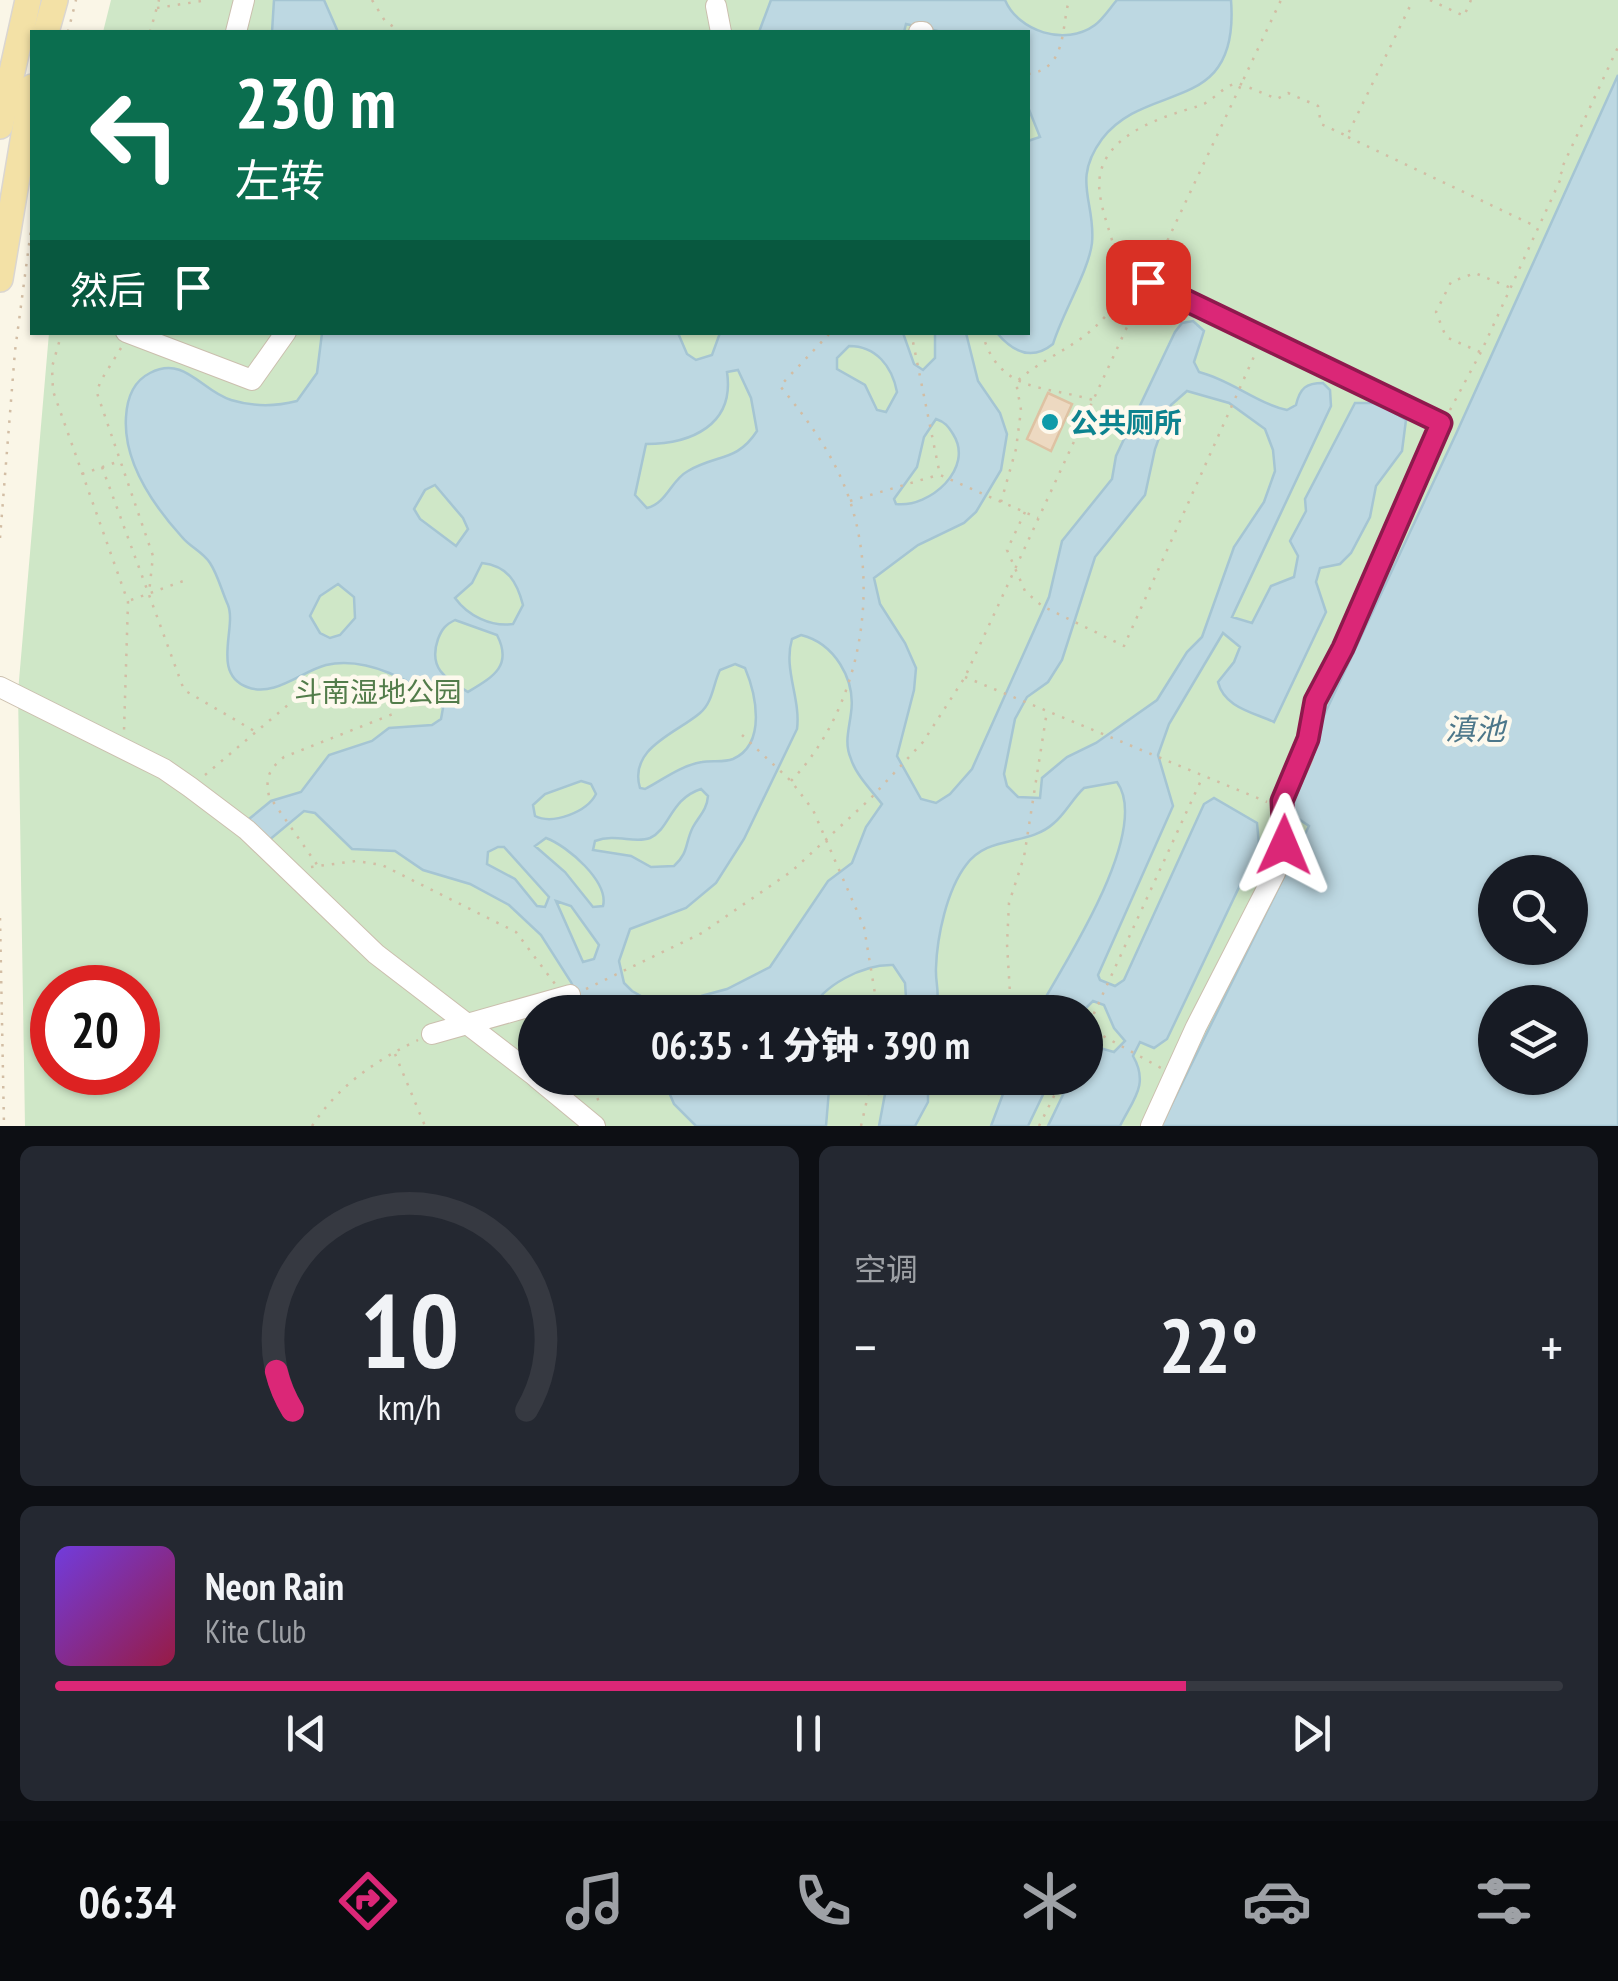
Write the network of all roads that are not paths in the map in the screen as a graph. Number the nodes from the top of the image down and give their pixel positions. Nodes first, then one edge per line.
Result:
1 (28, 0) edge
2 (54, 0) edge
3 (244, 0) edge
4 (716, 6) dead end
5 (46, 30) edge
6 (236, 30) edge
7 (722, 30) edge
8 (30, 91) edge
9 (7, 132) edge
10 (0, 278) edge
11 (1148, 282) road end
12 (133, 335) edge
13 (284, 335) edge
14 (0, 687) edge
15 (518, 1009) edge
16 (460, 1024) junction
17 (432, 1034) road end
18 (518, 1064) edge
19 (563, 1095) edge
20 (598, 1118) edge
21 (1151, 1126) edge

1 - 9 main road
2 - 5 main road
3 - 6 street
4 - 7 street
8 - 9 main road
9 - 10 main road
11 - 21 street
12 - 13 street
14 - 16 street
15 - 16 street
16 - 17 street
16 - 18 street
19 - 20 street

